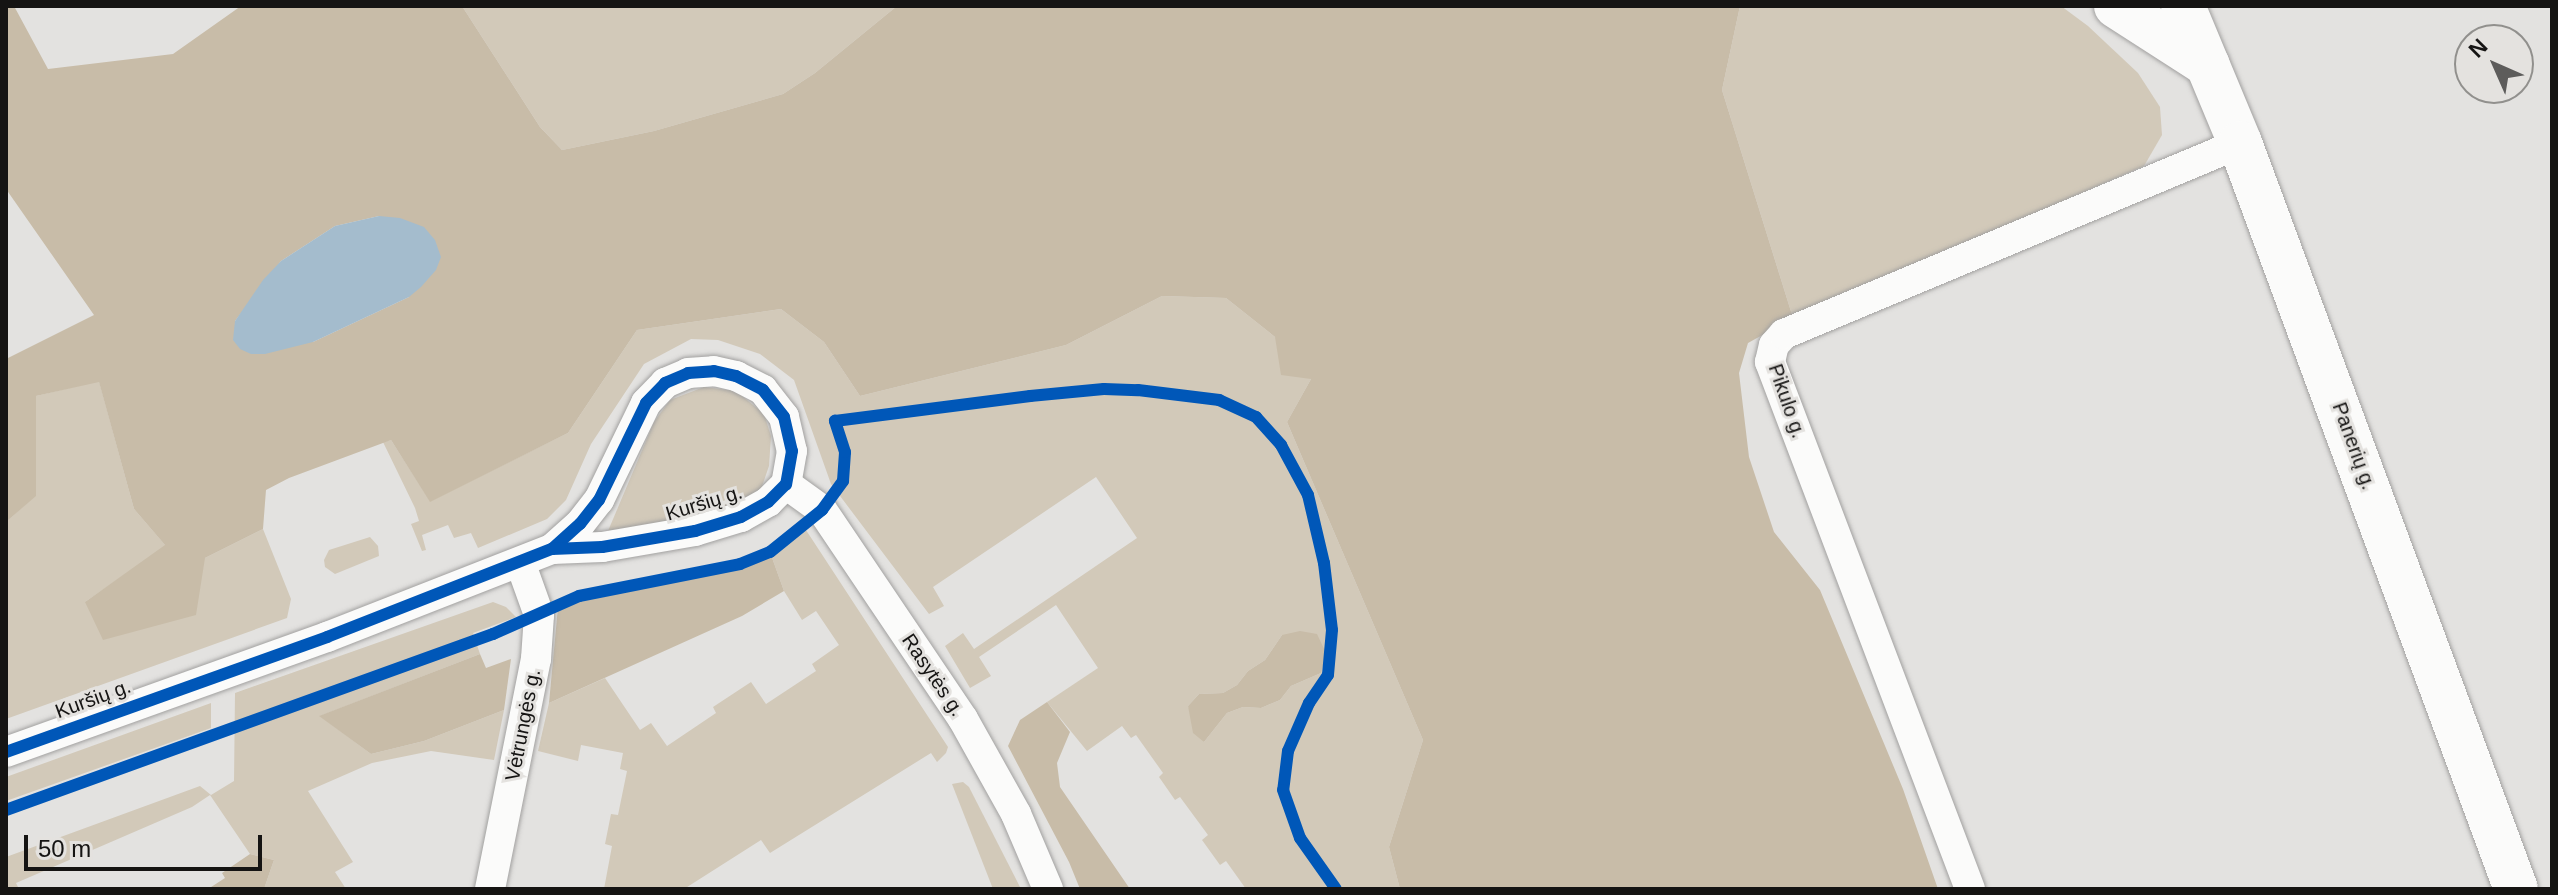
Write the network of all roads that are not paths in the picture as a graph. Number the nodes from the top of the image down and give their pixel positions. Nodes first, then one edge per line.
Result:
1 (2116, 6) edge
2 (2183, 6) edge
3 (2208, 65) junction
4 (2240, 143) junction
5 (786, 484) junction
6 (552, 549) junction
7 (520, 562) junction
8 (6, 752) edge
9 (490, 889) edge
10 (1048, 889) edge
11 (1970, 889) edge
12 (2516, 889) edge

1 - 3 main road
2 - 3 main road, Panerių g.
3 - 4 main road, Panerių g.
4 - 11 street, Pikulo g.
4 - 12 main road, Panerių g.
5 - 6 street, Kuršių g.
5 - 6 street, Kuršių g.
5 - 10 street, Rasytės g.
6 - 7 street, Kuršių g.
7 - 8 street, Kuršių g.
7 - 9 street, Vėtrungės g.

